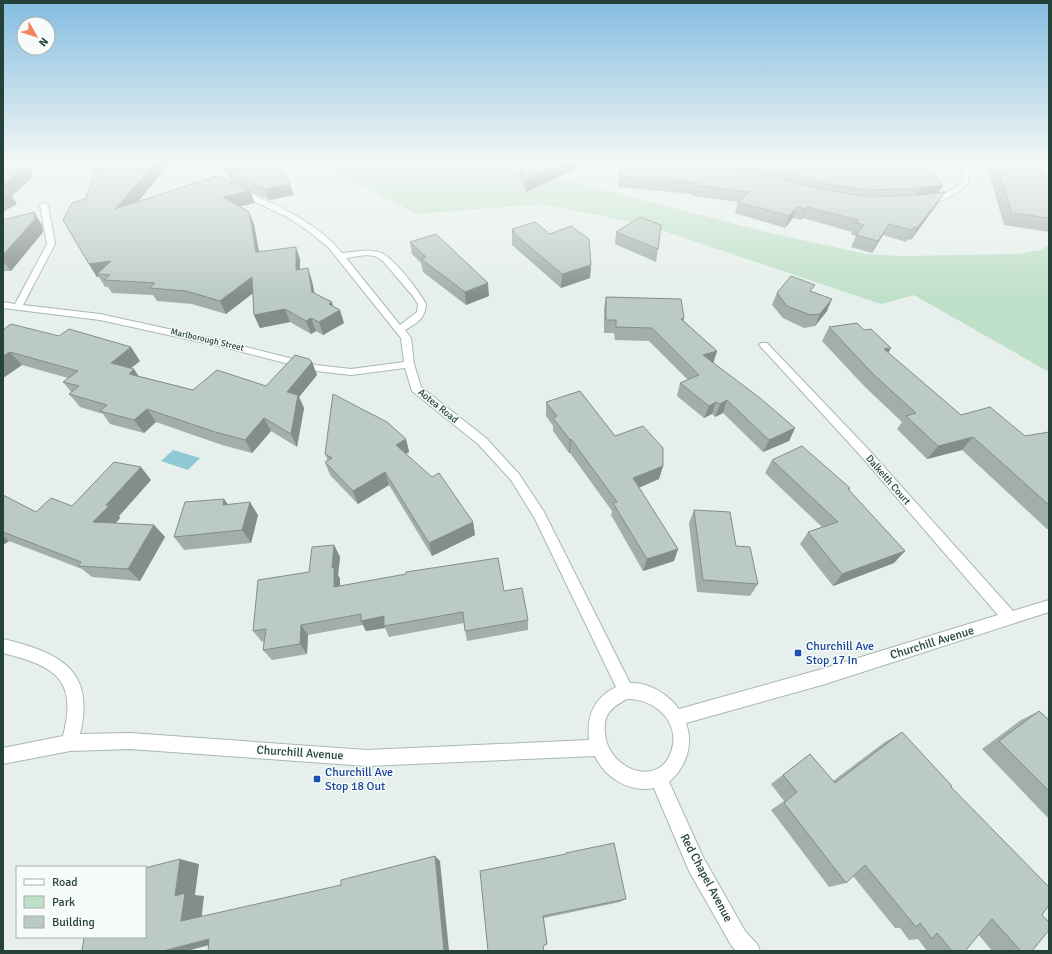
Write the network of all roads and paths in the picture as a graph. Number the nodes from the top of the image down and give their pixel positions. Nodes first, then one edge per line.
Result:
1 (44, 207) edge
2 (272, 207) edge
3 (339, 256) junction
4 (3, 305) edge
5 (18, 306) junction
6 (399, 330) junction
7 (764, 345) dead end
8 (409, 364) junction
9 (1049, 606) edge
10 (1010, 618) junction
11 (3, 646) edge
12 (626, 691) junction
13 (676, 718) junction
14 (70, 743) junction
15 (598, 748) junction
16 (3, 756) edge
17 (658, 778) junction
18 (750, 951) edge

1 - 5 street
2 - 3 street, Aotea Road
3 - 6 street, Aotea Road
3 - 6 street
4 - 5 street, Marlborough Street
5 - 8 street, Marlborough Street
6 - 8 street, Aotea Road
7 - 10 street, Dalkeith Court
8 - 12 street, Aotea Road
9 - 10 street, Churchill Avenue
10 - 13 street, Churchill Avenue
11 - 14 street
12 - 13 street
12 - 15 street
13 - 17 street
14 - 15 street, Churchill Avenue
14 - 16 street, Churchill Avenue
15 - 17 street
17 - 18 street, Red Chapel Avenue

